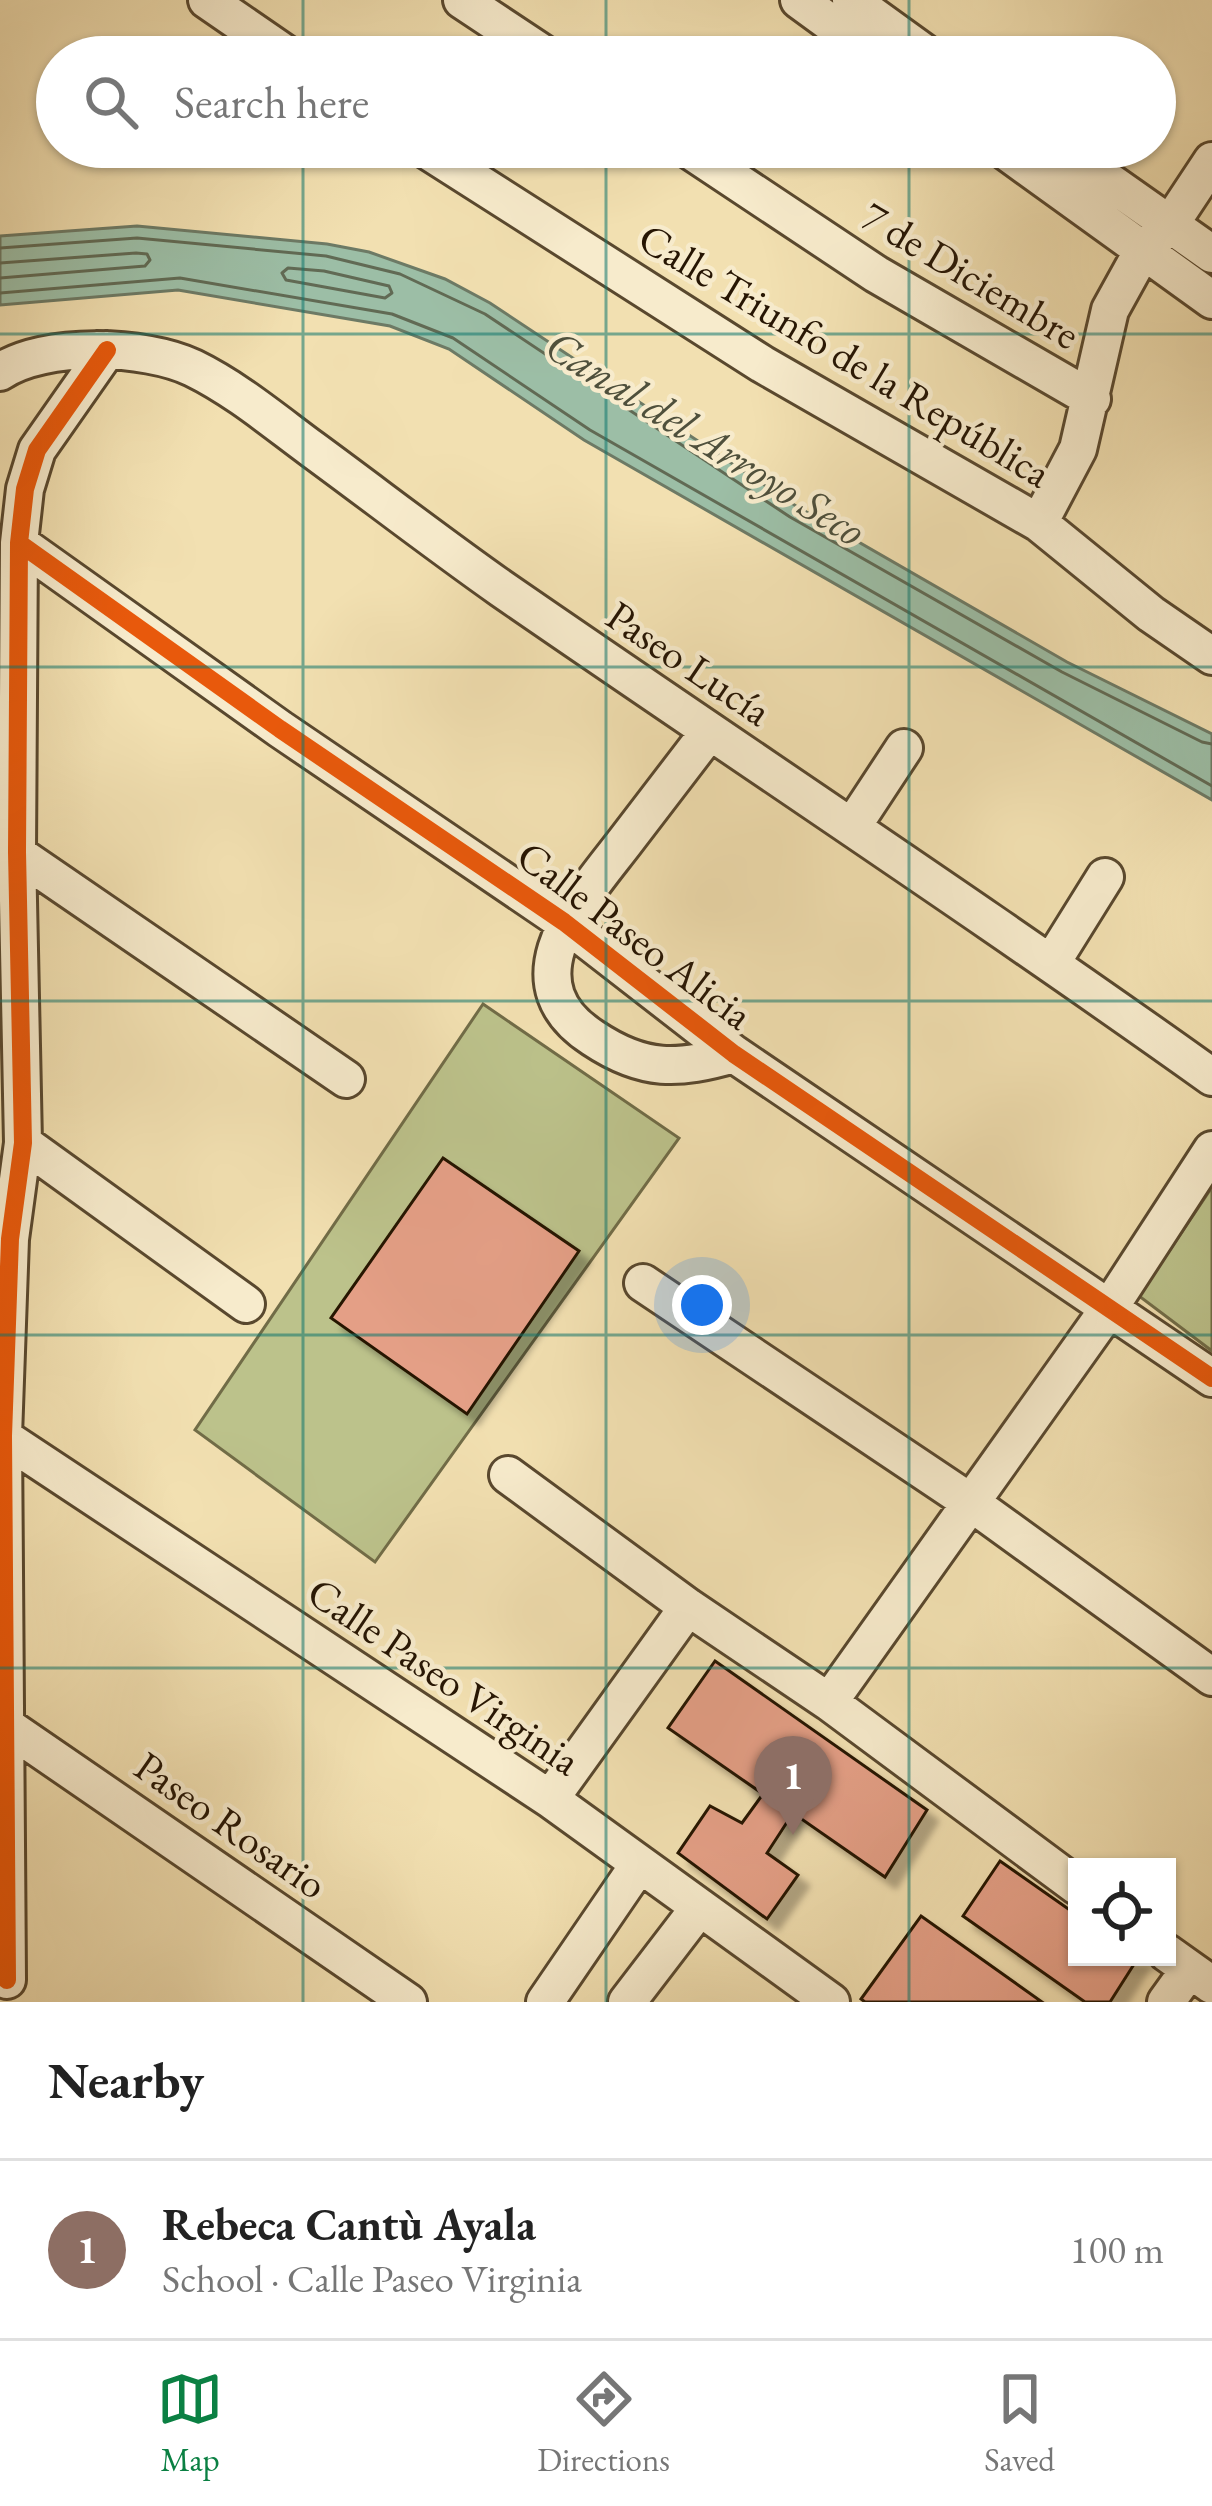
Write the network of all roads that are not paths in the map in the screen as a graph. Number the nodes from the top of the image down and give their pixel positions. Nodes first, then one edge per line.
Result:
1 (207, 0) edge
2 (462, 0) edge
3 (799, 0) edge
4 (851, 0) edge
5 (259, 36) edge
6 (516, 36) edge
7 (848, 36) edge
8 (901, 36) edge
9 (1212, 161) edge
10 (455, 168) edge
11 (717, 168) edge
12 (1028, 168) edge
13 (1091, 168) edge
14 (1171, 223) junction
15 (1142, 252) junction
16 (1212, 254) edge
17 (1212, 300) edge
18 (107, 350) junction
19 (0, 372) edge
20 (1092, 399) junction
21 (1039, 523) junction
22 (19, 543) junction
23 (1212, 656) edge
24 (709, 732) junction
25 (904, 748) dead end
26 (852, 827) junction
27 (8, 847) edge
28 (1105, 877) dead end
29 (564, 922) junction
30 (1052, 962) junction
31 (734, 1054) junction
32 (1212, 1076) edge
33 (346, 1078) dead end
34 (23, 1143) junction
35 (1212, 1150) edge
36 (5, 1236) edge
37 (644, 1283) dead end
38 (245, 1304) dead end
39 (1110, 1307) junction
40 (1212, 1378) edge
41 (1, 1435) edge
42 (508, 1475) dead end
43 (970, 1502) junction
44 (2, 1583) edge
45 (688, 1607) junction
46 (1212, 1677) edge
47 (829, 1702) junction
48 (2, 1723) edge
49 (550, 1799) junction
50 (638, 1866) junction
51 (1068, 1879) edge
52 (699, 1908) junction
53 (1190, 1970) edge
54 (13, 1986) edge
55 (408, 2002) edge
56 (544, 2002) edge
57 (627, 2002) edge
58 (831, 2002) edge
59 (1166, 2002) edge

1 - 5 street
2 - 6 street
3 - 7 street
4 - 8 street
9 - 14 street
10 - 21 street, Calle Triunfo de la República
11 - 20 street, 7 de Diciembre
12 - 15 street
13 - 14 street
14 - 15 street
14 - 16 street
15 - 17 street
15 - 20 street
18 - 19 street, Paseo Lucía
18 - 22 street
18 - 24 street, Paseo Lucía
20 - 21 street
21 - 23 street, Calle Triunfo de la República
22 - 27 street
22 - 29 street, Calle Paseo Alicia
24 - 26 street, Paseo Lucía
24 - 29 street
25 - 26 street
26 - 30 street, Paseo Lucía
27 - 33 street
27 - 34 street
28 - 30 street
29 - 31 street, Calle Paseo Alicia
29 - 31 street
30 - 32 street, Paseo Lucía
31 - 39 street, Calle Paseo Alicia
34 - 36 street
34 - 38 street
35 - 39 street
36 - 41 street
37 - 43 street
39 - 40 street, Calle Paseo Alicia
39 - 43 street
41 - 44 street
41 - 49 street, Calle Paseo Virginia
42 - 45 street
43 - 46 street
43 - 47 street
44 - 48 street
45 - 47 street
45 - 49 street
47 - 51 street
48 - 54 street
48 - 55 street, Paseo Rosario
49 - 50 street, Calle Paseo Virginia
50 - 52 street, Calle Paseo Virginia
50 - 56 street
52 - 57 street
52 - 58 street, Calle Paseo Virginia
53 - 59 street

